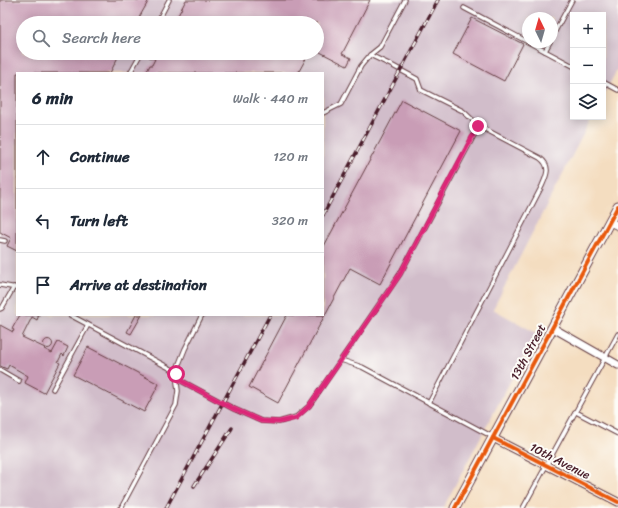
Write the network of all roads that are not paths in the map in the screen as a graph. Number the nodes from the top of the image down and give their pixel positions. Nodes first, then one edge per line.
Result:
1 (169, 0) edge
2 (405, 0) edge
3 (572, 0) edge
4 (464, 8) dead end
5 (161, 16) edge
6 (558, 27) edge
7 (547, 48) edge
8 (545, 51) junction
9 (370, 55) junction
10 (137, 60) edge
11 (570, 64) edge
12 (131, 72) edge
13 (606, 84) edge
14 (618, 90) edge
15 (324, 112) edge
16 (478, 126) junction
17 (618, 206) edge
18 (614, 224) edge
19 (0, 240) edge
20 (5, 241) dead end
21 (0, 285) edge
22 (15, 288) edge
23 (0, 309) edge
24 (72, 316) edge
25 (201, 316) edge
26 (88, 325) junction
27 (552, 328) junction
28 (618, 334) edge
29 (605, 358) junction
30 (341, 360) junction
31 (618, 365) edge
32 (0, 370) edge
33 (177, 372) junction
34 (176, 378) junction
35 (19, 381) dead end
36 (52, 389) dead end
37 (429, 403) junction
38 (576, 412) junction
39 (618, 434) edge
40 (494, 438) junction
41 (547, 464) junction
42 (618, 502) edge
43 (121, 508) edge
44 (456, 508) edge
45 (523, 508) edge

1 - 5 lane
2 - 9 lane
3 - 6 lane
4 - 8 lane
7 - 8 lane
8 - 11 lane
9 - 15 lane
9 - 16 lane
10 - 12 lane
13 - 14 lane
16 - 30 lane
16 - 37 lane
17 - 18 street, 13th Street
18 - 27 street, 13th Street
19 - 20 lane
21 - 22 lane
22 - 23 lane
24 - 26 lane
25 - 33 lane
26 - 33 lane
26 - 36 lane
27 - 29 street
27 - 40 street, 13th Street
28 - 29 lane
29 - 31 street
29 - 38 lane
30 - 34 lane
30 - 37 lane
32 - 35 lane
33 - 34 lane
34 - 43 lane
37 - 40 lane
38 - 39 lane
38 - 41 lane
40 - 41 street, 10th Avenue
40 - 44 street, 13th Street
41 - 42 street, 10th Avenue
41 - 45 lane

